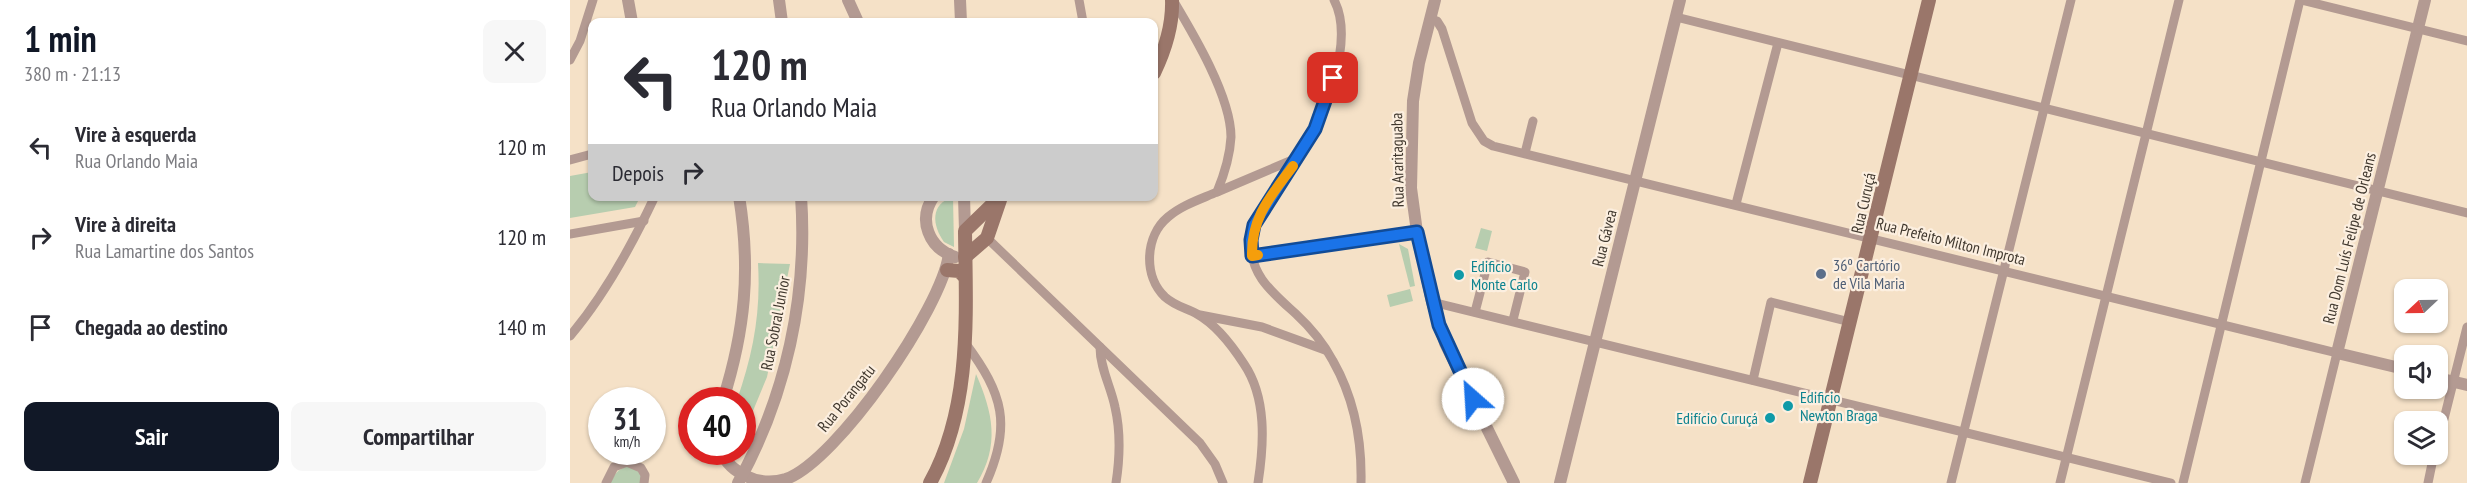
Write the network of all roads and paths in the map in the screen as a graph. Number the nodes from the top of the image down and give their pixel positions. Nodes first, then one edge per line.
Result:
1 (593, 0) edge
2 (628, 0) edge
3 (779, 0) edge
4 (848, 0) edge
5 (960, 0) edge
6 (1079, 0) edge
7 (1172, 0) edge
8 (1334, 0) edge
9 (1435, 0) edge
10 (1680, 0) edge
11 (1929, 0) edge
12 (2071, 0) edge
13 (2179, 0) edge
14 (2301, 0) edge
15 (2424, 0) edge
16 (1676, 17) junction
17 (631, 18) edge
18 (781, 18) edge
19 (856, 18) edge
20 (961, 18) edge
21 (1082, 18) edge
22 (1431, 20) junction
23 (2417, 28) junction
24 (575, 39) edge
25 (2467, 41) edge
26 (1778, 43) junction
27 (570, 60) edge
28 (1158, 64) edge
29 (1910, 75) junction
30 (2044, 108) junction
31 (1533, 121) dead end
32 (2146, 134) junction
33 (1525, 153) junction
34 (588, 155) edge
35 (1299, 157) junction
36 (570, 160) edge
37 (2262, 162) junction
38 (1635, 180) junction
39 (2377, 191) junction
40 (1217, 192) junction
41 (653, 201) edge
42 (740, 201) edge
43 (801, 201) edge
44 (930, 201) edge
45 (964, 201) edge
46 (996, 201) edge
47 (999, 201) edge
48 (1736, 204) junction
49 (2467, 213) edge
50 (644, 221) junction
51 (964, 231) junction
52 (1417, 232) junction
53 (570, 234) edge
54 (987, 238) junction
55 (1871, 238) junction
56 (949, 254) junction
57 (1252, 256) junction
58 (965, 257) junction
59 (947, 270) junction
60 (2004, 271) junction
61 (965, 277) junction
62 (2105, 296) junction
63 (1432, 302) junction
64 (1475, 312) junction
65 (1198, 314) junction
66 (1513, 320) junction
67 (1850, 322) junction
68 (2221, 324) junction
69 (2467, 327) edge
70 (570, 336) edge
71 (1596, 341) junction
72 (966, 344) junction
73 (1100, 347) junction
74 (1326, 350) junction
75 (2337, 353) junction
76 (2394, 367) edge
77 (1753, 380) junction
78 (2448, 380) edge
79 (2454, 381) junction
80 (2467, 385) edge
81 (727, 387) edge
82 (1831, 399) junction
83 (2446, 411) edge
84 (1963, 432) junction
85 (2067, 457) junction
86 (730, 465) edge
87 (2432, 465) edge
88 (740, 479) edge
89 (606, 483) edge
90 (644, 483) edge
91 (930, 483) edge
92 (986, 483) edge
93 (1116, 483) edge
94 (1223, 483) edge
95 (1258, 483) edge
96 (1361, 483) edge
97 (1514, 483) edge
98 (1560, 483) edge
99 (1810, 483) edge
100 (1951, 483) edge
101 (2060, 483) edge
102 (2171, 483) edge
103 (2183, 483) edge
104 (2305, 483) edge
105 (2428, 483) edge

1 - 24 street
2 - 17 street
3 - 18 street
4 - 19 street
5 - 20 street
6 - 21 street
7 - 28 main road
7 - 40 street
8 - 35 street
9 - 22 street, Rua Araritaguaba
10 - 16 street, Rua Gávea
11 - 29 main road, Rua Curuçá
12 - 30 street
13 - 32 street
14 - 23 street
14 - 37 street
15 - 23 street, Rua Dom Luís Felipe de Orleans
16 - 26 street
16 - 38 street, Rua Gávea
22 - 33 street, Rua Prefeito Milton Improta
22 - 52 street, Rua Araritaguaba
23 - 25 street
23 - 39 street, Rua Dom Luís Felipe de Orleans
24 - 27 street
26 - 29 street
26 - 48 street
29 - 30 street
29 - 55 main road, Rua Curuçá
30 - 32 street
30 - 60 street
31 - 33 street
32 - 37 street
32 - 62 street
33 - 38 street, Rua Prefeito Milton Improta
34 - 36 street
35 - 40 street
35 - 57 street
37 - 39 street
37 - 68 street
38 - 48 street, Rua Prefeito Milton Improta
38 - 71 street, Rua Gávea
39 - 49 street
39 - 75 street, Rua Dom Luís Felipe de Orleans
40 - 65 street
41 - 50 street
42 - 81 street
43 - 88 street, Rua Sobral Junior
44 - 56 street
45 - 51 street
46 - 51 main road
47 - 54 main road
48 - 55 street, Rua Prefeito Milton Improta
50 - 53 street
50 - 70 street
51 - 58 main road
52 - 57 street
52 - 63 street, Rua Araritaguaba
54 - 58 main road
54 - 73 street
55 - 60 street, Rua Prefeito Milton Improta
55 - 67 main road, Rua Curuçá
56 - 58 street
56 - 59 street, Rua Porangatu
57 - 74 street
58 - 61 main road
59 - 61 main road
59 - 88 street, Rua Porangatu
60 - 62 street, Rua Prefeito Milton Improta
60 - 84 street
61 - 72 main road
62 - 68 street, Rua Prefeito Milton Improta
62 - 85 street
63 - 64 street
63 - 97 street, Rua Araritaguaba
64 - 66 street
64 - 66 street
65 - 74 street
65 - 95 street
66 - 71 street
67 - 77 street
67 - 82 main road, Rua Curuçá
68 - 75 street, Rua Prefeito Milton Improta
68 - 103 street
69 - 79 street
71 - 77 street
71 - 98 street, Rua Gávea
72 - 91 main road
72 - 92 street
73 - 93 street
73 - 94 street
74 - 96 street
75 - 76 street, Rua Prefeito Milton Improta
75 - 104 street, Rua Dom Luís Felipe de Orleans
77 - 82 street
78 - 79 street
79 - 80 street
79 - 83 street
82 - 84 street
82 - 99 main road, Rua Curuçá
84 - 85 street
84 - 100 street
85 - 101 street
85 - 102 street
86 - 88 street
87 - 105 street
89 - 90 street

